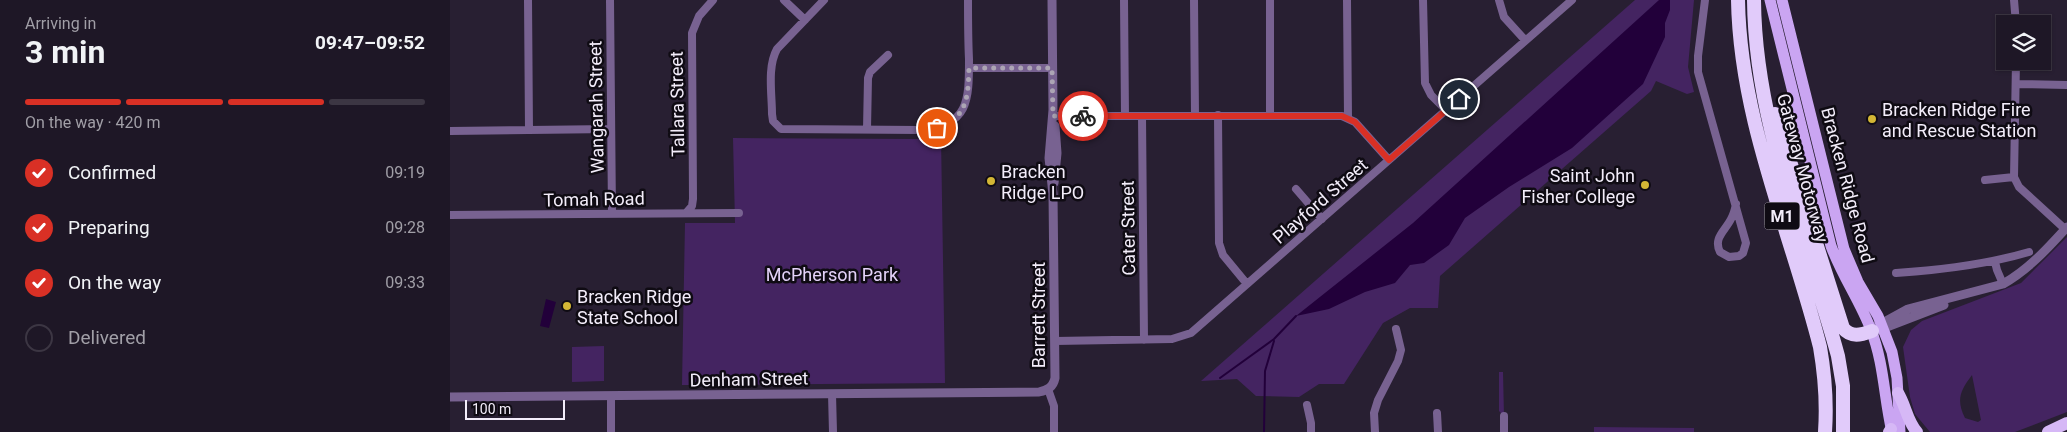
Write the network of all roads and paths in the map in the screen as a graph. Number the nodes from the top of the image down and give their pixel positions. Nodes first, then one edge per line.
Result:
1 (528, 0) edge
2 (610, 0) edge
3 (714, 0) edge
4 (784, 0) edge
5 (824, 0) edge
6 (968, 0) edge
7 (1052, 0) edge
8 (1124, 0) edge
9 (1194, 0) edge
10 (1270, 0) edge
11 (1347, 0) edge
12 (1423, 0) edge
13 (1499, 0) edge
14 (1572, 0) edge
15 (1705, 0) edge
16 (1738, 0) edge
17 (1754, 0) edge
18 (1770, 0) edge
19 (1782, 0) edge
20 (2014, 0) edge
21 (2015, 15) edge
22 (805, 20) junction
23 (1526, 40) junction
24 (888, 55) dead end
25 (969, 68) junction
26 (1052, 68) junction
27 (2016, 70) edge
28 (1760, 84) junction
29 (2016, 84) junction
30 (2067, 85) edge
31 (1446, 110) junction
32 (1195, 115) junction
33 (1218, 115) junction
34 (1270, 115) junction
35 (1053, 116) junction
36 (1125, 116) junction
37 (1142, 116) junction
38 (1348, 117) junction
39 (529, 130) junction
40 (611, 130) junction
41 (867, 130) junction
42 (450, 131) edge
43 (1389, 160) junction
44 (2014, 177) junction
45 (1985, 180) dead end
46 (1296, 190) dead end
47 (1736, 204) junction
48 (739, 213) dead end
49 (612, 214) junction
50 (686, 214) junction
51 (450, 215) edge
52 (1322, 219) junction
53 (2066, 228) edge
54 (2029, 252) dead end
55 (1995, 262) junction
56 (1896, 274) dead end
57 (1246, 284) junction
58 (2003, 284) junction
59 (1879, 328) junction
60 (1396, 329) dead end
61 (1144, 340) junction
62 (1055, 341) junction
63 (1048, 389) junction
64 (1898, 393) junction
65 (832, 394) junction
66 (611, 396) junction
67 (450, 397) edge
68 (1307, 405) dead end
69 (1437, 413) dead end
70 (1504, 416) dead end
71 (2067, 422) edge
72 (2067, 429) edge
73 (1893, 431) edge
74 (611, 432) edge
75 (833, 432) edge
76 (1054, 432) edge
77 (1311, 432) edge
78 (1375, 432) edge
79 (1438, 432) edge
80 (1504, 432) edge
81 (1825, 432) edge
82 (1843, 432) edge
83 (1917, 432) edge
84 (2048, 432) edge
85 (2063, 432) edge

1 - 39 street
2 - 40 street, Wangarah Street
3 - 50 street, Tallara Street
4 - 22 street
5 - 22 street
6 - 25 street
7 - 26 street, Barrett Street
8 - 36 street
9 - 32 street
10 - 34 street
11 - 38 street
12 - 31 street
13 - 23 street
14 - 23 street, Playford Street
15 - 47 street
16 - 81 highway, Gateway Motorway / M1
17 - 28 highway, Gateway Motorway / M1
18 - 59 main road, Bracken Ridge Road
19 - 59 main road, Bracken Ridge Road
20 - 21 street
22 - 41 street
23 - 31 street, Playford Street
24 - 41 street
25 - 26 street
25 - 41 street
26 - 35 street, Barrett Street
27 - 29 street
28 - 59 highway
28 - 82 highway, Gateway Motorway / M1
29 - 30 street
29 - 44 street
31 - 43 street, Playford Street
32 - 33 street
32 - 37 street
33 - 34 street
33 - 57 street
34 - 38 street
35 - 36 street
35 - 62 street, Barrett Street
36 - 37 street
37 - 61 street, Cater Street
38 - 43 street
39 - 40 street
39 - 42 street
40 - 49 street, Wangarah Street
43 - 52 street, Playford Street
44 - 45 street
44 - 53 street
46 - 52 street
47 - 47 street
48 - 50 street, Tomah Road
49 - 50 street, Tomah Road
49 - 51 street, Tomah Road
52 - 57 street, Playford Street
53 - 58 street
54 - 55 street
55 - 56 street
55 - 58 street
57 - 61 street, Playford Street
58 - 59 street
59 - 64 main road, Bracken Ridge Road
59 - 73 main road, Bracken Ridge Road
60 - 78 street
61 - 62 street, Playford Street
62 - 63 street, Barrett Street
63 - 65 street, Denham Street
63 - 76 street, Barrett Street
64 - 73 main road, Bracken Ridge Road
64 - 83 highway
65 - 66 street, Denham Street
65 - 75 street
66 - 67 street, Denham Street
66 - 74 street
68 - 77 street
69 - 79 street
70 - 80 street
71 - 84 highway
72 - 85 highway

